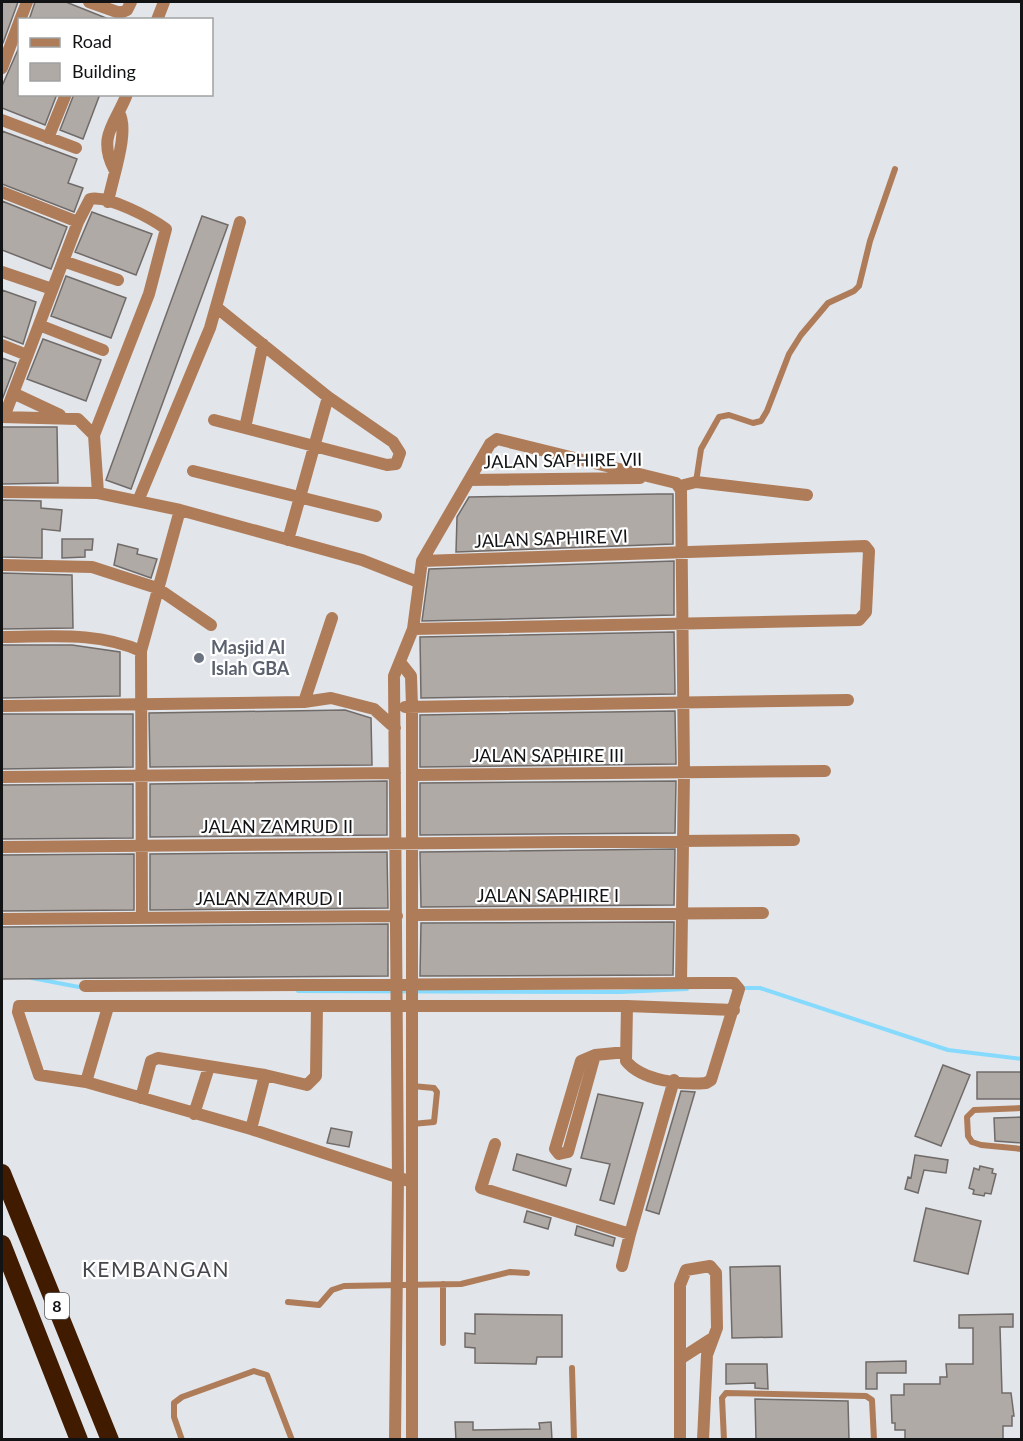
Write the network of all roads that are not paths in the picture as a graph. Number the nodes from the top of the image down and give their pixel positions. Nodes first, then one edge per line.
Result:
1 (27, 2) edge
2 (89, 2) edge
3 (131, 2) edge
4 (164, 2) edge
5 (102, 6) junction
6 (21, 18) edge
7 (97, 18) edge
8 (158, 18) edge
9 (18, 26) edge
10 (10, 50) edge
11 (2, 68) edge
12 (65, 96) edge
13 (126, 96) edge
14 (2, 120) edge
15 (48, 138) junction
16 (76, 148) dead end
17 (895, 169) dead end
18 (2, 192) edge
19 (108, 202) junction
20 (78, 222) junction
21 (240, 222) dead end
22 (63, 261) junction
23 (2, 272) edge
24 (118, 280) dead end
25 (52, 290) junction
26 (216, 307) junction
27 (39, 325) junction
28 (263, 344) junction
29 (2, 345) edge
30 (103, 350) dead end
31 (27, 355) junction
32 (13, 393) junction
33 (328, 396) junction
34 (3, 417) edge
35 (64, 417) junction
36 (214, 420) dead end
37 (244, 428) junction
38 (94, 435) junction
39 (313, 447) junction
40 (192, 471) dead end
41 (656, 478) junction
42 (469, 480) junction
43 (696, 482) junction
44 (680, 486) junction
45 (2, 492) edge
46 (98, 493) junction
47 (807, 495) dead end
48 (300, 496) junction
49 (138, 501) junction
50 (180, 510) junction
51 (376, 516) dead end
52 (288, 540) junction
53 (682, 552) junction
54 (422, 561) junction
55 (2, 565) edge
56 (418, 582) junction
57 (157, 588) junction
58 (332, 618) dead end
59 (211, 625) dead end
60 (681, 625) junction
61 (413, 628) junction
62 (2, 637) edge
63 (141, 651) junction
64 (400, 662) junction
65 (848, 700) dead end
66 (684, 701) junction
67 (304, 702) junction
68 (2, 706) edge
69 (139, 706) junction
70 (412, 707) junction
71 (395, 708) junction
72 (395, 728) junction
73 (825, 771) dead end
74 (684, 772) junction
75 (395, 773) junction
76 (412, 775) junction
77 (140, 776) junction
78 (2, 777) edge
79 (794, 840) dead end
80 (683, 841) junction
81 (413, 843) junction
82 (140, 845) junction
83 (396, 845) junction
84 (2, 847) edge
85 (684, 913) junction
86 (763, 913) dead end
87 (413, 915) junction
88 (397, 916) junction
89 (142, 918) junction
90 (2, 919) edge
91 (681, 983) junction
92 (85, 986) dead end
93 (301, 996) junction
94 (397, 996) junction
95 (413, 996) junction
96 (318, 1006) junction
97 (627, 1006) junction
98 (108, 1007) junction
99 (734, 1010) junction
100 (626, 1052) junction
101 (595, 1055) junction
102 (209, 1067) junction
103 (266, 1075) junction
104 (674, 1080) junction
105 (86, 1082) junction
106 (412, 1086) junction
107 (141, 1098) junction
108 (1022, 1108) edge
109 (194, 1114) junction
110 (412, 1124) junction
111 (251, 1129) junction
112 (495, 1144) dead end
113 (1022, 1149) edge
114 (2, 1173) edge
115 (398, 1179) junction
116 (412, 1182) junction
117 (630, 1234) junction
118 (2, 1244) edge
119 (622, 1266) dead end
120 (527, 1274) dead end
121 (412, 1284) junction
122 (443, 1284) junction
123 (397, 1285) junction
124 (288, 1302) dead end
125 (711, 1339) junction
126 (443, 1343) dead end
127 (680, 1359) junction
128 (572, 1368) dead end
129 (79, 1440) edge
130 (110, 1440) edge
131 (182, 1440) edge
132 (292, 1440) edge
133 (395, 1440) edge
134 (412, 1440) edge
135 (574, 1440) edge
136 (680, 1440) edge
137 (703, 1440) edge
138 (724, 1440) edge
139 (874, 1440) edge

1 - 6 street
2 - 5 street
3 - 5 street
4 - 8 street
5 - 7 street
9 - 10 street
10 - 11 street
12 - 15 street
13 - 19 street
14 - 15 street
15 - 16 street
17 - 43 lane
18 - 20 street
19 - 20 street
19 - 38 street
20 - 22 street
21 - 26 street
22 - 24 street
22 - 25 street
23 - 25 street
25 - 27 street
26 - 28 street
26 - 49 street
27 - 30 street
27 - 31 street
28 - 33 street
28 - 37 street
29 - 31 street
31 - 32 street
32 - 34 street
32 - 35 street
33 - 39 street
33 - 39 street
34 - 35 street
35 - 38 street
36 - 37 street
37 - 39 street
38 - 46 street
39 - 48 street
40 - 48 street
41 - 42 street, JALAN SAPHIRE VII
41 - 42 street
41 - 44 street
42 - 54 street
43 - 44 street
43 - 47 street
44 - 53 street
45 - 46 street
46 - 49 street
48 - 51 street
48 - 52 street
49 - 50 street
50 - 52 street
50 - 57 street
52 - 56 street
53 - 54 street, JALAN SAPHIRE VI
53 - 60 street
53 - 60 street, JALAN SAPHIRE VI
54 - 56 street
55 - 57 street
56 - 61 street
57 - 59 street
57 - 63 street
58 - 67 street
60 - 61 street
60 - 66 street
61 - 64 street
62 - 63 street
63 - 69 street
64 - 70 street
64 - 71 street
65 - 66 street
66 - 70 street
66 - 74 street
67 - 69 street
67 - 72 street
68 - 69 street
69 - 77 street
70 - 71 street
70 - 76 street
71 - 72 street
72 - 75 street
73 - 74 street, JALAN SAPHIRE III
74 - 76 street, JALAN SAPHIRE III
74 - 80 street
75 - 77 street
75 - 83 street
76 - 81 street
77 - 78 street
77 - 82 street
79 - 80 street, JALAN ZAMRUD II
80 - 81 street, JALAN ZAMRUD II
80 - 85 street
81 - 83 street, JALAN ZAMRUD II
81 - 87 street
82 - 83 street, JALAN ZAMRUD II
82 - 84 street, JALAN ZAMRUD II
82 - 89 street
83 - 88 street
85 - 86 street, JALAN SAPHIRE I
85 - 87 street, JALAN SAPHIRE I
85 - 91 street
87 - 95 street
88 - 89 street, JALAN ZAMRUD I
88 - 94 street
89 - 90 street, JALAN ZAMRUD I
91 - 95 street
91 - 99 street
92 - 93 street
93 - 94 street
93 - 96 street
93 - 98 street
94 - 95 street
94 - 95 street
94 - 96 street
94 - 115 street
95 - 97 street
95 - 106 street
96 - 103 street
97 - 99 street
97 - 100 street
98 - 105 street
98 - 105 street
99 - 104 street
100 - 101 street
100 - 104 street
101 - 101 street
102 - 103 street
102 - 107 street
102 - 109 street
103 - 111 street
104 - 117 street
105 - 107 street
106 - 110 street
106 - 110 lane
107 - 109 street
108 - 113 lane
109 - 111 street
110 - 116 street
111 - 115 street
112 - 117 street
114 - 130 highway, 8
115 - 116 street
115 - 123 street
116 - 121 street
117 - 119 street
118 - 129 highway, 8
120 - 122 lane
121 - 122 lane
121 - 123 lane
121 - 134 street
122 - 126 lane
123 - 124 lane
123 - 133 street
125 - 127 street
125 - 127 street
125 - 137 street
127 - 136 street
128 - 135 lane
131 - 132 lane
138 - 139 lane

